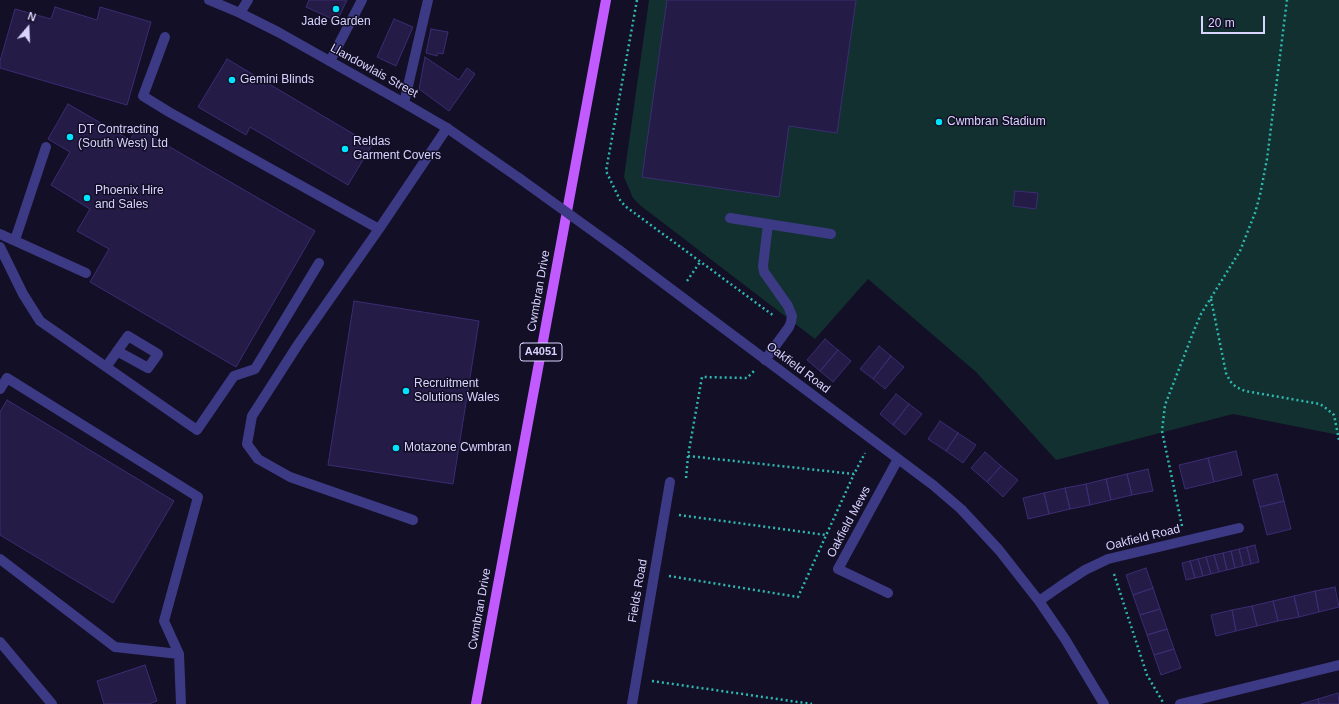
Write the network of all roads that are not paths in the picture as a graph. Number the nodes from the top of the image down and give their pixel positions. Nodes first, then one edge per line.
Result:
1 (209, 0) edge
2 (248, 0) edge
3 (362, 0) edge
4 (428, 0) edge
5 (606, 0) edge
6 (240, 13) junction
7 (165, 37) dead end
8 (330, 61) junction
9 (404, 103) junction
10 (447, 128) junction
11 (46, 147) dead end
12 (519, 178) joint
13 (730, 218) dead end
14 (768, 224) junction
15 (379, 229) junction
16 (0, 234) edge
17 (831, 234) dead end
18 (15, 240) junction
19 (0, 247) edge
20 (320, 263) dead end
21 (86, 273) dead end
22 (117, 351) dead end
23 (765, 360) junction
24 (106, 367) junction
25 (0, 389) edge
26 (898, 459) junction
27 (670, 482) road end
28 (413, 520) dead end
29 (1240, 528) dead end
30 (0, 560) edge
31 (888, 593) dead end
32 (1040, 601) junction
33 (0, 642) edge
34 (179, 654) junction
35 (1339, 665) edge
36 (52, 704) edge
37 (181, 704) edge
38 (476, 704) edge
39 (632, 704) edge
40 (1104, 704) edge
41 (1180, 704) edge

1 - 6 street, Llandowlais Street
2 - 6 street
3 - 8 street
4 - 9 street
5 - 38 main road, Cwmbran Drive / A4051
6 - 8 street, Llandowlais Street
7 - 15 street
8 - 9 street, Llandowlais Street
9 - 10 street, Llandowlais Street
10 - 12 street, Llandowlais Street
10 - 15 street
11 - 18 street
12 - 23 street, Oakfield Road, bridge
13 - 14 street
14 - 17 street
14 - 23 street
15 - 28 street
16 - 18 street
18 - 21 street
19 - 24 street
20 - 24 street
22 - 24 street
23 - 26 street, Oakfield Road
25 - 34 street
26 - 31 street, Oakfield Mews
26 - 32 street, Oakfield Road
27 - 39 street, Fields Road
29 - 32 street, Oakfield Road
30 - 34 street
32 - 40 street, Oakfield Road
33 - 36 street
34 - 37 street
35 - 41 street

